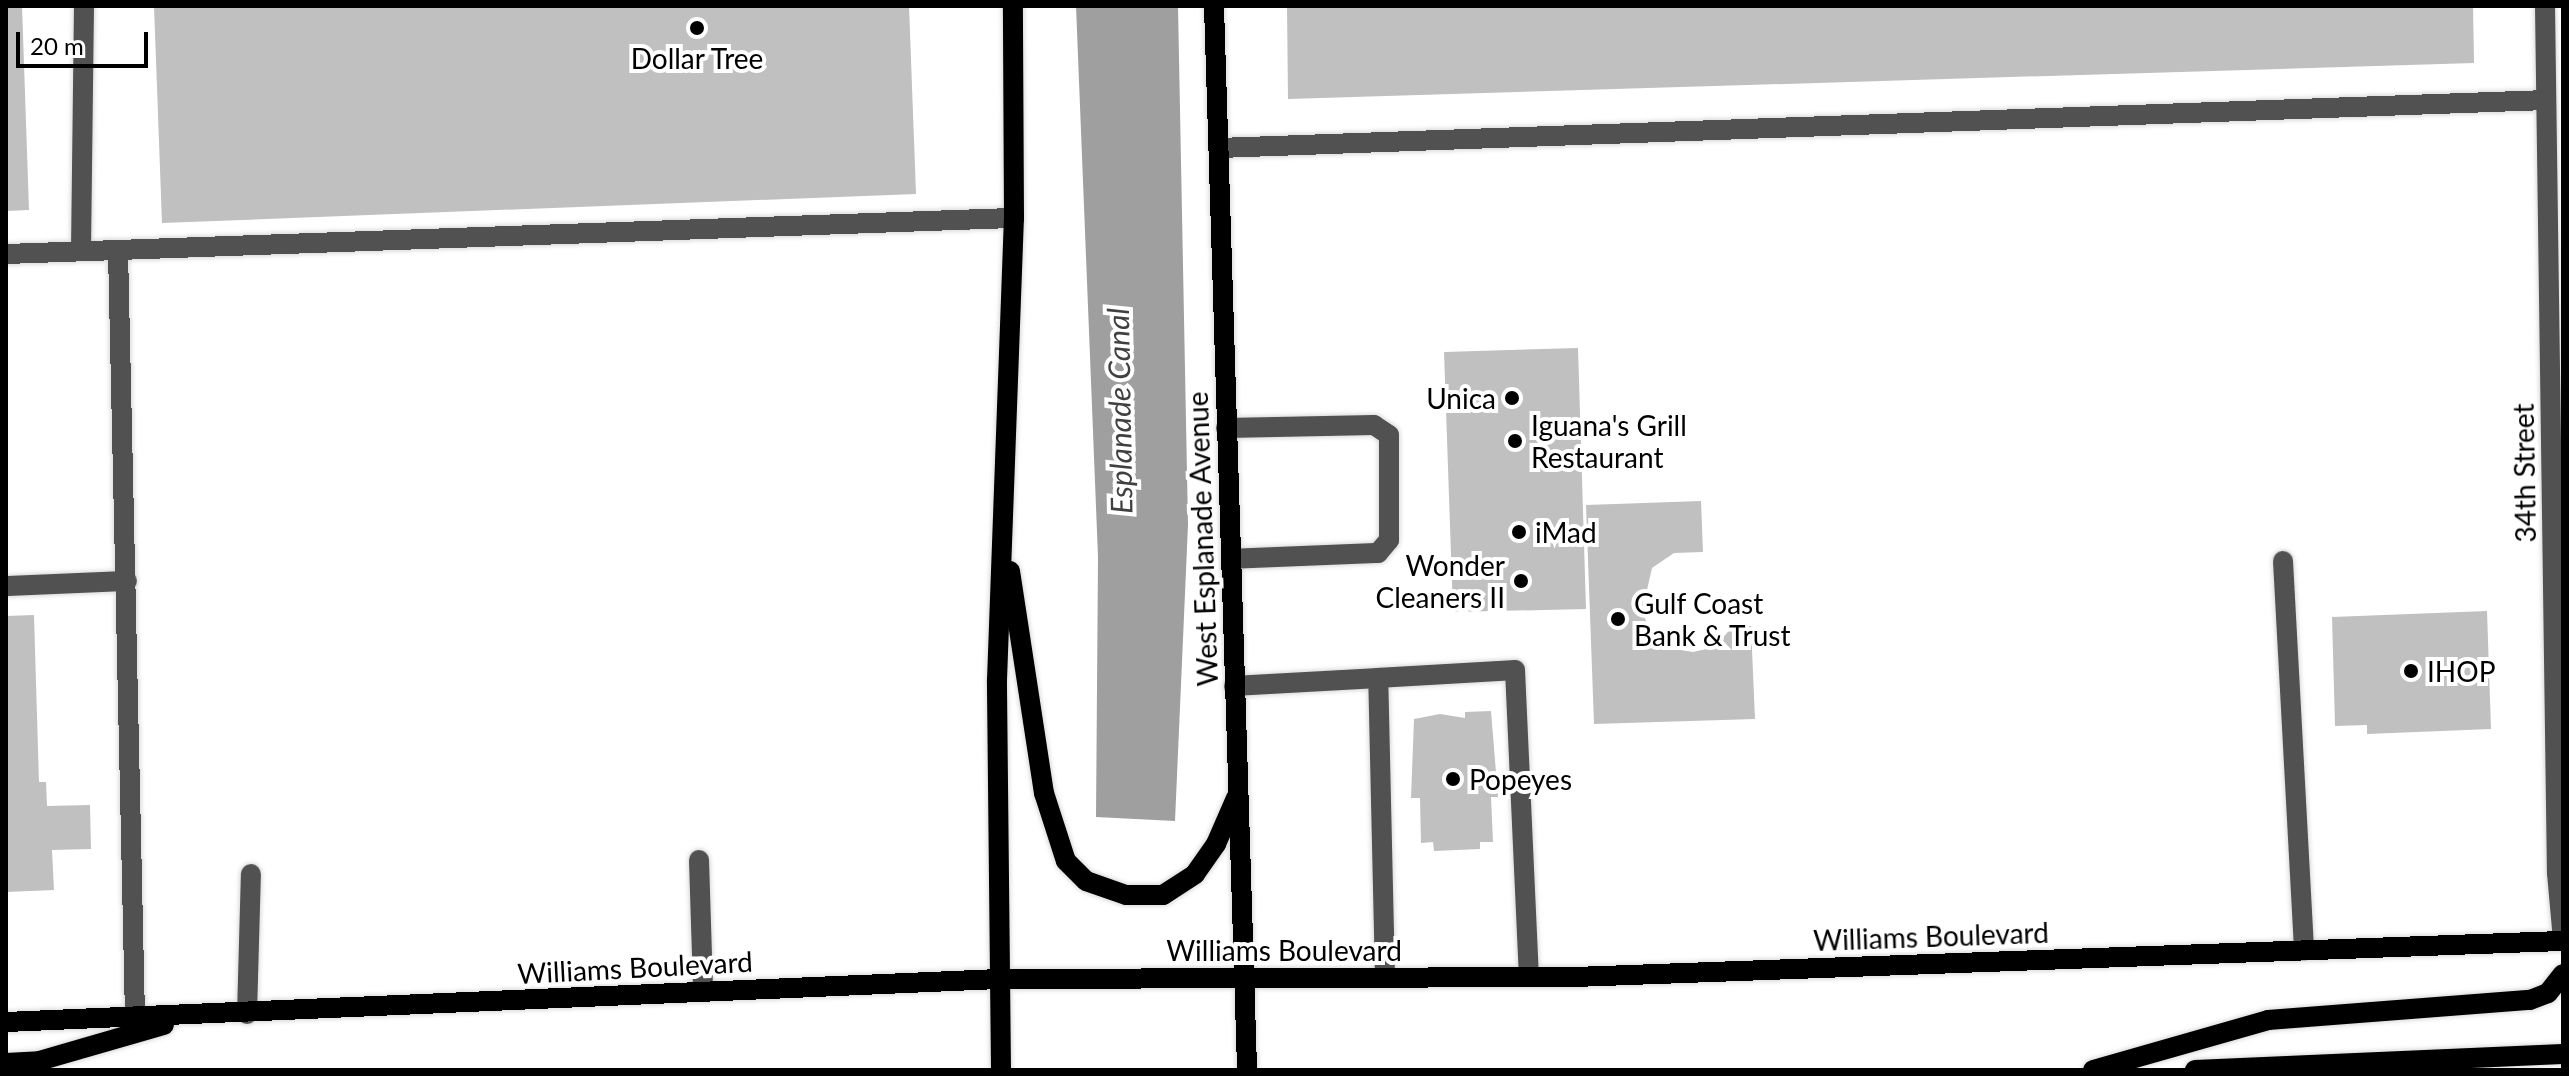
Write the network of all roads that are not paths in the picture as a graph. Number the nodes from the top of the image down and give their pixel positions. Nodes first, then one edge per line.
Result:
1 (84, 6) edge
2 (1013, 6) edge
3 (1214, 6) edge
4 (2545, 6) edge
5 (2546, 100) junction
6 (1219, 148) junction
7 (2555, 200) edge
8 (1014, 218) junction
9 (118, 250) junction
10 (81, 251) junction
11 (6, 254) edge
12 (1226, 428) junction
13 (1002, 524) junction
14 (1231, 559) junction
15 (2283, 561) dead end
16 (127, 581) junction
17 (6, 586) edge
18 (2558, 603) edge
19 (1378, 678) junction
20 (1234, 686) junction
21 (1238, 793) junction
22 (2560, 811) edge
23 (699, 860) dead end
24 (251, 874) dead end
25 (2563, 940) edge
26 (2304, 950) junction
27 (2563, 974) edge
28 (1244, 977) junction
29 (1385, 977) junction
30 (1529, 977) junction
31 (999, 979) junction
32 (703, 989) junction
33 (247, 1014) junction
34 (190, 1017) junction
35 (135, 1019) junction
36 (6, 1022) edge
37 (2561, 1056) edge
38 (6, 1063) edge
39 (2406, 1065) edge
40 (2283, 1068) edge
41 (1001, 1070) edge
42 (1247, 1070) edge
43 (2093, 1070) edge
44 (2195, 1070) edge

1 - 10 street
2 - 8 main road
3 - 6 main road, West Esplanade Avenue
4 - 5 street, 34th Street
5 - 6 street
5 - 7 street, 34th Street
6 - 12 main road, West Esplanade Avenue
7 - 18 street, 34th Street
8 - 9 street
8 - 13 main road
9 - 10 street
9 - 16 street
10 - 11 street
12 - 14 main road, West Esplanade Avenue
12 - 14 street
13 - 21 main road
13 - 31 main road
14 - 20 main road, West Esplanade Avenue
15 - 26 street
16 - 17 street
16 - 35 street
18 - 22 street, 34th Street
19 - 20 street
19 - 29 street
19 - 30 street
20 - 21 main road, West Esplanade Avenue
21 - 28 main road, West Esplanade Avenue
22 - 25 street, 34th Street
23 - 32 street
24 - 33 street
25 - 26 main road, Williams Boulevard
26 - 30 main road, Williams Boulevard
27 - 43 main road
28 - 29 main road, Williams Boulevard
28 - 31 main road, Williams Boulevard
28 - 42 main road, West Esplanade Avenue
29 - 30 main road, Williams Boulevard
31 - 32 main road, Williams Boulevard
31 - 41 main road
32 - 33 main road, Williams Boulevard
33 - 34 main road, Williams Boulevard
34 - 35 main road, Williams Boulevard
34 - 38 main road
35 - 36 main road, Williams Boulevard
37 - 39 main road
39 - 40 main road
40 - 44 main road

